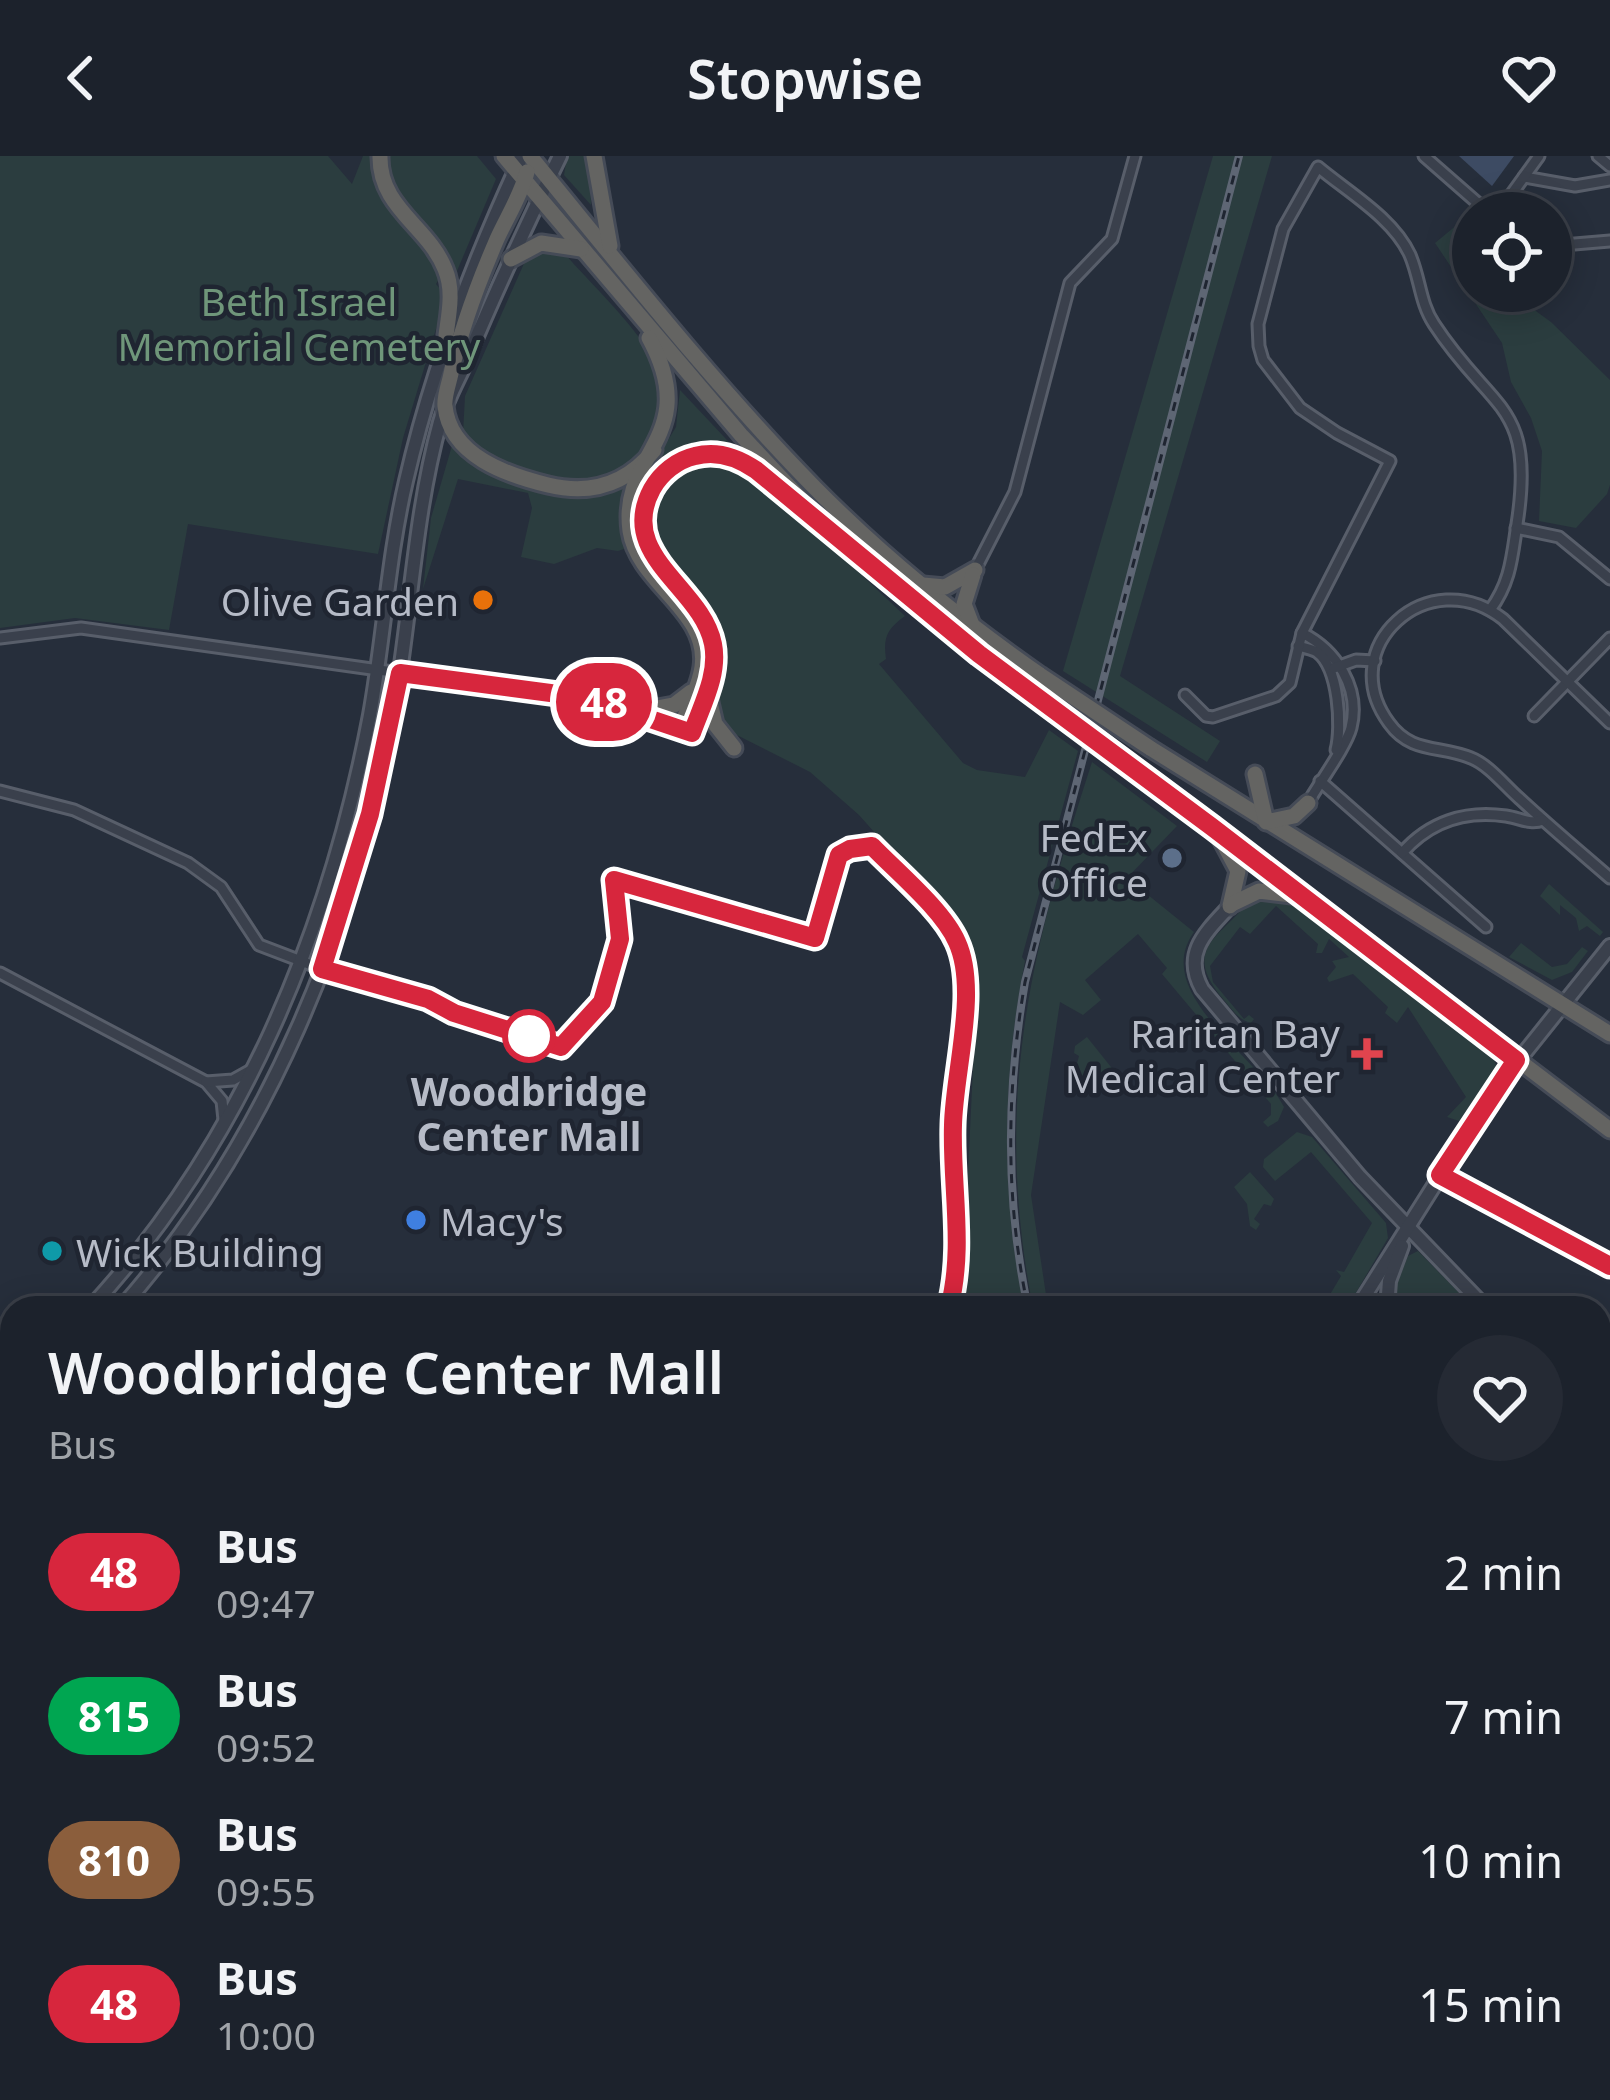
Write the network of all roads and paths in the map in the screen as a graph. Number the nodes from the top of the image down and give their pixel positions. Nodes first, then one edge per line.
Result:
1 (380, 156) edge
2 (504, 156) edge
3 (560, 156) edge
4 (594, 156) edge
5 (1135, 156) edge
6 (1424, 156) edge
7 (1539, 156) edge
8 (1598, 156) edge
9 (532, 165) edge
10 (1610, 166) edge
11 (1524, 177) junction
12 (1610, 180) edge
13 (1468, 192) edge
14 (1512, 192) edge
15 (540, 199) junction
16 (1610, 241) edge
17 (1572, 244) edge
18 (583, 250) junction
19 (612, 255) junction
20 (511, 259) junction
21 (630, 304) junction
22 (446, 335) junction
23 (445, 406) junction
24 (654, 450) junction
25 (823, 521) junction
26 (1516, 528) junction
27 (975, 570) junction
28 (1610, 579) edge
29 (915, 580) junction
30 (1490, 610) junction
31 (974, 627) junction
32 (1302, 633) junction
33 (0, 638) edge
34 (1610, 638) edge
35 (1298, 646) junction
36 (1375, 661) junction
37 (1340, 666) junction
38 (377, 670) junction
39 (1328, 670) junction
40 (400, 673) junction
41 (1567, 684) junction
42 (702, 688) junction
43 (1185, 695) dead end
44 (1352, 704) junction
45 (1339, 707) junction
46 (636, 712) dead end
47 (1534, 716) dead end
48 (1610, 722) edge
49 (686, 731) dead end
50 (734, 748) dead end
51 (1334, 755) junction
52 (1320, 781) junction
53 (0, 791) edge
54 (1219, 792) junction
55 (1308, 803) junction
56 (1543, 820) junction
57 (1266, 821) junction
58 (1212, 827) junction
59 (1402, 853) junction
60 (1321, 856) junction
61 (1610, 878) edge
62 (1304, 897) junction
63 (1230, 906) junction
64 (1486, 927) dead end
65 (1610, 946) edge
66 (299, 962) junction
67 (322, 969) junction
68 (0, 974) edge
69 (1561, 1005) junction
70 (1610, 1034) edge
71 (1516, 1060) junction
72 (254, 1068) junction
73 (206, 1082) junction
74 (220, 1130) junction
75 (1610, 1130) edge
76 (1440, 1175) junction
77 (1409, 1228) junction
78 (1610, 1266) edge
79 (100, 1296) edge
80 (131, 1296) edge
81 (1365, 1296) edge
82 (1388, 1296) edge
83 (1474, 1296) edge

1 - 22 highway
2 - 9 highway
3 - 9 street
4 - 19 highway
5 - 27 street
6 - 13 street
7 - 11 street
8 - 10 street
9 - 15 highway
9 - 19 highway
9 - 22 street
9 - 23 highway
11 - 12 street
11 - 14 street
15 - 18 highway
15 - 20 street
16 - 17 street
18 - 20 highway
18 - 21 highway
19 - 29 highway
20 - 23 street
21 - 24 highway
21 - 25 highway
22 - 38 street
23 - 24 highway
23 - 40 street
24 - 42 highway
25 - 42 highway
25 - 58 highway, bridge
26 - 28 street
26 - 30 street
26 - 32 street
27 - 29 highway
27 - 31 highway
29 - 31 highway
30 - 36 street
30 - 41 street
31 - 54 highway, bridge
32 - 35 street
32 - 37 street
33 - 38 street
34 - 41 street
35 - 39 street
35 - 43 street
36 - 37 street
36 - 56 street
37 - 39 street
37 - 44 street
38 - 40 street
38 - 66 street
39 - 45 street
40 - 67 street
41 - 47 street
41 - 48 street
42 - 46 highway
42 - 49 highway
42 - 50 highway
44 - 45 street
44 - 51 street
45 - 51 street
51 - 52 street
52 - 55 street
52 - 59 street
53 - 66 street
54 - 57 highway
54 - 57 highway
55 - 57 highway
55 - 60 highway
56 - 59 street
56 - 61 street
57 - 60 highway
58 - 62 highway
58 - 63 highway
59 - 64 street
60 - 69 highway
62 - 63 highway
62 - 71 highway
63 - 77 street
65 - 69 street
66 - 67 street
66 - 72 street
67 - 80 street
68 - 73 street
69 - 70 highway
69 - 71 street
71 - 75 highway
71 - 76 street
72 - 73 street
72 - 74 street
73 - 74 street
74 - 79 street
76 - 77 street
76 - 78 street
77 - 81 street
77 - 82 street
77 - 83 street

